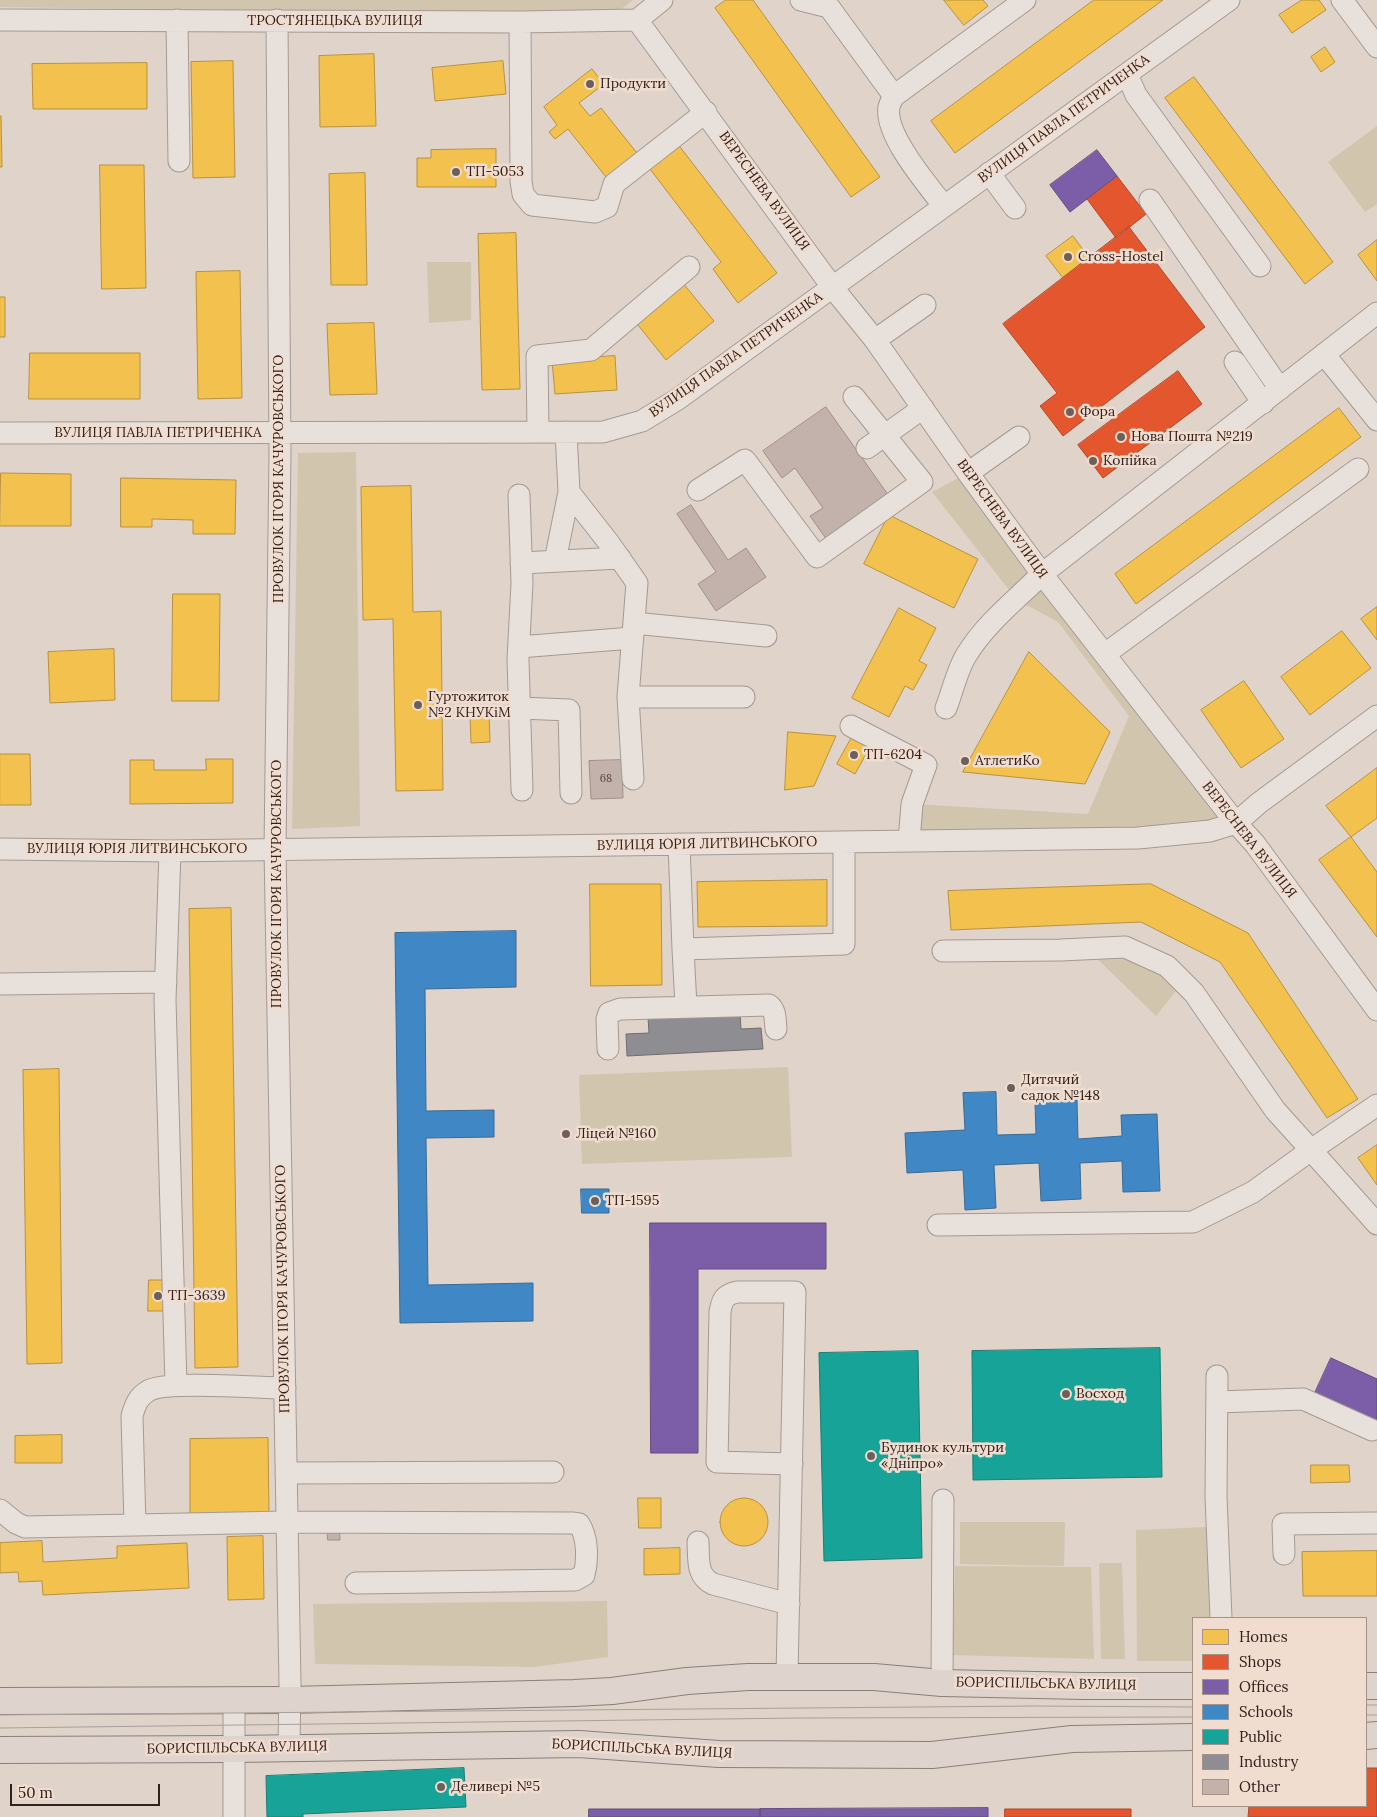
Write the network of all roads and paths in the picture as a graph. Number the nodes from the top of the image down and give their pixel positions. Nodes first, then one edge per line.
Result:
1 (662, 0) edge
2 (801, 0) edge
3 (1025, 0) edge
4 (1229, 0) edge
5 (1342, 0) edge
6 (834, 3) edge
7 (0, 20) edge
8 (177, 20) junction
9 (277, 20) junction
10 (637, 20) junction
11 (520, 22) junction
12 (1377, 47) edge
13 (1127, 74) junction
14 (894, 96) junction
15 (706, 112) junction
16 (180, 161) dead end
17 (989, 173) junction
18 (1150, 200) dead end
19 (943, 205) junction
20 (1016, 208) dead end
21 (1260, 266) dead end
22 (689, 267) dead end
23 (833, 288) junction
24 (925, 305) dead end
25 (1377, 313) edge
26 (875, 340) junction
27 (1324, 354) junction
28 (1235, 362) dead end
29 (1280, 389) junction
30 (854, 397) dead end
31 (1263, 403) junction
32 (923, 408) junction
33 (1377, 420) edge
34 (538, 432) junction
35 (566, 432) junction
36 (0, 433) edge
37 (280, 433) junction
38 (885, 435) junction
39 (1019, 437) dead end
40 (867, 448) dead end
41 (1358, 468) dead end
42 (968, 473) junction
43 (698, 490) dead end
44 (569, 492) junction
45 (519, 495) dead end
46 (620, 558) junction
47 (555, 561) junction
48 (521, 563) junction
49 (1042, 574) junction
50 (633, 630) junction
51 (766, 636) dead end
52 (519, 647) junction
53 (1105, 654) junction
54 (628, 696) junction
55 (744, 698) dead end
56 (520, 708) junction
57 (946, 708) dead end
58 (1377, 716) edge
59 (851, 726) dead end
60 (632, 779) dead end
61 (522, 790) dead end
62 (571, 794) dead end
63 (1236, 823) junction
64 (909, 841) junction
65 (844, 842) junction
66 (679, 844) junction
67 (0, 849) edge
68 (275, 849) junction
69 (170, 851) junction
70 (683, 949) junction
71 (943, 951) dead end
72 (166, 982) junction
73 (0, 984) edge
74 (1374, 999) edge
75 (686, 1006) junction
76 (776, 1029) dead end
77 (608, 1049) dead end
78 (1377, 1105) edge
79 (1311, 1150) junction
80 (1377, 1224) edge
81 (938, 1225) dead end
82 (1217, 1376) dead end
83 (176, 1385) junction
84 (284, 1388) junction
85 (1217, 1402) junction
86 (1372, 1430) dead end
87 (792, 1464) junction
88 (553, 1472) dead end
89 (286, 1473) junction
90 (943, 1500) dead end
91 (0, 1510) edge
92 (287, 1522) junction
93 (1377, 1523) edge
94 (135, 1525) junction
95 (698, 1542) dead end
96 (1284, 1554) dead end
97 (356, 1583) dead end
98 (789, 1604) junction
99 (1221, 1617) edge
100 (787, 1676) junction
101 (942, 1682) junction
102 (1192, 1686) edge
103 (234, 1700) junction
104 (289, 1700) junction
105 (0, 1701) edge
106 (1192, 1737) edge
107 (289, 1748) junction
108 (234, 1749) junction
109 (0, 1750) edge
110 (234, 1817) edge

1 - 10 street
2 - 6 street
3 - 14 street
4 - 13 street, ВУЛИЦЯ ПАВЛА ПЕТРИЧЕНКА
5 - 12 street
6 - 14 street
7 - 8 street, ТРОСТЯНЕЦЬКА ВУЛИЦЯ
8 - 9 street, ТРОСТЯНЕЦЬКА ВУЛИЦЯ
8 - 16 street
9 - 11 street, ТРОСТЯНЕЦЬКА ВУЛИЦЯ
9 - 37 street, ПРОВУЛОК ІГОРЯ КАЧУРОВСЬКОГО
10 - 11 street, ТРОСТЯНЕЦЬКА ВУЛИЦЯ
10 - 15 street, ВЕРЕСНЕВА ВУЛИЦЯ
11 - 15 street
13 - 17 street, ВУЛИЦЯ ПАВЛА ПЕТРИЧЕНКА
13 - 21 street
14 - 19 street
15 - 23 street, ВЕРЕСНЕВА ВУЛИЦЯ
17 - 19 street, ВУЛИЦЯ ПАВЛА ПЕТРИЧЕНКА
17 - 20 street
18 - 29 street
19 - 23 street, ВУЛИЦЯ ПАВЛА ПЕТРИЧЕНКА
22 - 34 street
23 - 26 street, ВЕРЕСНЕВА ВУЛИЦЯ
23 - 35 street, ВУЛИЦЯ ПАВЛА ПЕТРИЧЕНКА
24 - 26 street
25 - 27 street
26 - 32 street, ВЕРЕСНЕВА ВУЛИЦЯ
27 - 29 street
27 - 33 street
28 - 31 street
29 - 31 street
30 - 38 street
31 - 49 street
32 - 38 street
32 - 42 street, ВЕРЕСНЕВА ВУЛИЦЯ
34 - 35 street, ВУЛИЦЯ ПАВЛА ПЕТРИЧЕНКА
34 - 37 street, ВУЛИЦЯ ПАВЛА ПЕТРИЧЕНКА
35 - 44 street
36 - 37 street, ВУЛИЦЯ ПАВЛА ПЕТРИЧЕНКА
37 - 68 street, ПРОВУЛОК ІГОРЯ КАЧУРОВСЬКОГО
38 - 40 street
38 - 43 street
39 - 42 street
41 - 53 street
42 - 49 street, ВЕРЕСНЕВА ВУЛИЦЯ
44 - 46 street
44 - 47 street
45 - 48 street
46 - 47 street
46 - 50 street
47 - 48 street
48 - 52 street
49 - 53 street, ВЕРЕСНЕВА ВУЛИЦЯ
49 - 57 street
50 - 51 street
50 - 52 street
50 - 54 street
52 - 56 street
53 - 63 street, ВЕРЕСНЕВА ВУЛИЦЯ
54 - 55 street
54 - 60 street
56 - 61 street
56 - 62 street
58 - 63 street, ВУЛИЦЯ ЮРІЯ ЛИТВИНСЬКОГО
59 - 64 street
63 - 64 street, ВУЛИЦЯ ЮРІЯ ЛИТВИНСЬКОГО
63 - 74 street, ВЕРЕСНЕВА ВУЛИЦЯ
64 - 65 street, ВУЛИЦЯ ЮРІЯ ЛИТВИНСЬКОГО
65 - 66 street, ВУЛИЦЯ ЮРІЯ ЛИТВИНСЬКОГО
65 - 70 street
66 - 68 street, ВУЛИЦЯ ЮРІЯ ЛИТВИНСЬКОГО
66 - 70 street
67 - 69 street, ВУЛИЦЯ ЮРІЯ ЛИТВИНСЬКОГО
68 - 69 street, ВУЛИЦЯ ЮРІЯ ЛИТВИНСЬКОГО
68 - 84 street, ПРОВУЛОК ІГОРЯ КАЧУРОВСЬКОГО
69 - 72 street
70 - 75 street
71 - 79 street
72 - 73 street
72 - 83 street
75 - 76 street
75 - 77 street
78 - 79 street
79 - 80 street
79 - 81 street
82 - 85 street
83 - 84 street
83 - 94 street
84 - 89 street, ПРОВУЛОК ІГОРЯ КАЧУРОВСЬКОГО
85 - 86 street
85 - 99 street
87 - 87 street
87 - 98 street
88 - 89 street
89 - 92 street, ПРОВУЛОК ІГОРЯ КАЧУРОВСЬКОГО
90 - 101 street
91 - 94 street
92 - 94 street
92 - 97 street
92 - 104 street, ПРОВУЛОК ІГОРЯ КАЧУРОВСЬКОГО
93 - 96 street
95 - 98 street
98 - 100 street
100 - 101 main road, БОРИСПІЛЬСЬКА ВУЛИЦЯ
100 - 104 main road, БОРИСПІЛЬСЬКА ВУЛИЦЯ
101 - 102 main road, БОРИСПІЛЬСЬКА ВУЛИЦЯ
103 - 104 main road, БОРИСПІЛЬСЬКА ВУЛИЦЯ
103 - 105 main road, БОРИСПІЛЬСЬКА ВУЛИЦЯ
103 - 108 street
104 - 107 street, ПРОВУЛОК ІГОРЯ КАЧУРОВСЬКОГО
106 - 107 main road, БОРИСПІЛЬСЬКА ВУЛИЦЯ
107 - 108 main road, БОРИСПІЛЬСЬКА ВУЛИЦЯ
108 - 109 main road, БОРИСПІЛЬСЬКА ВУЛИЦЯ
108 - 110 street

